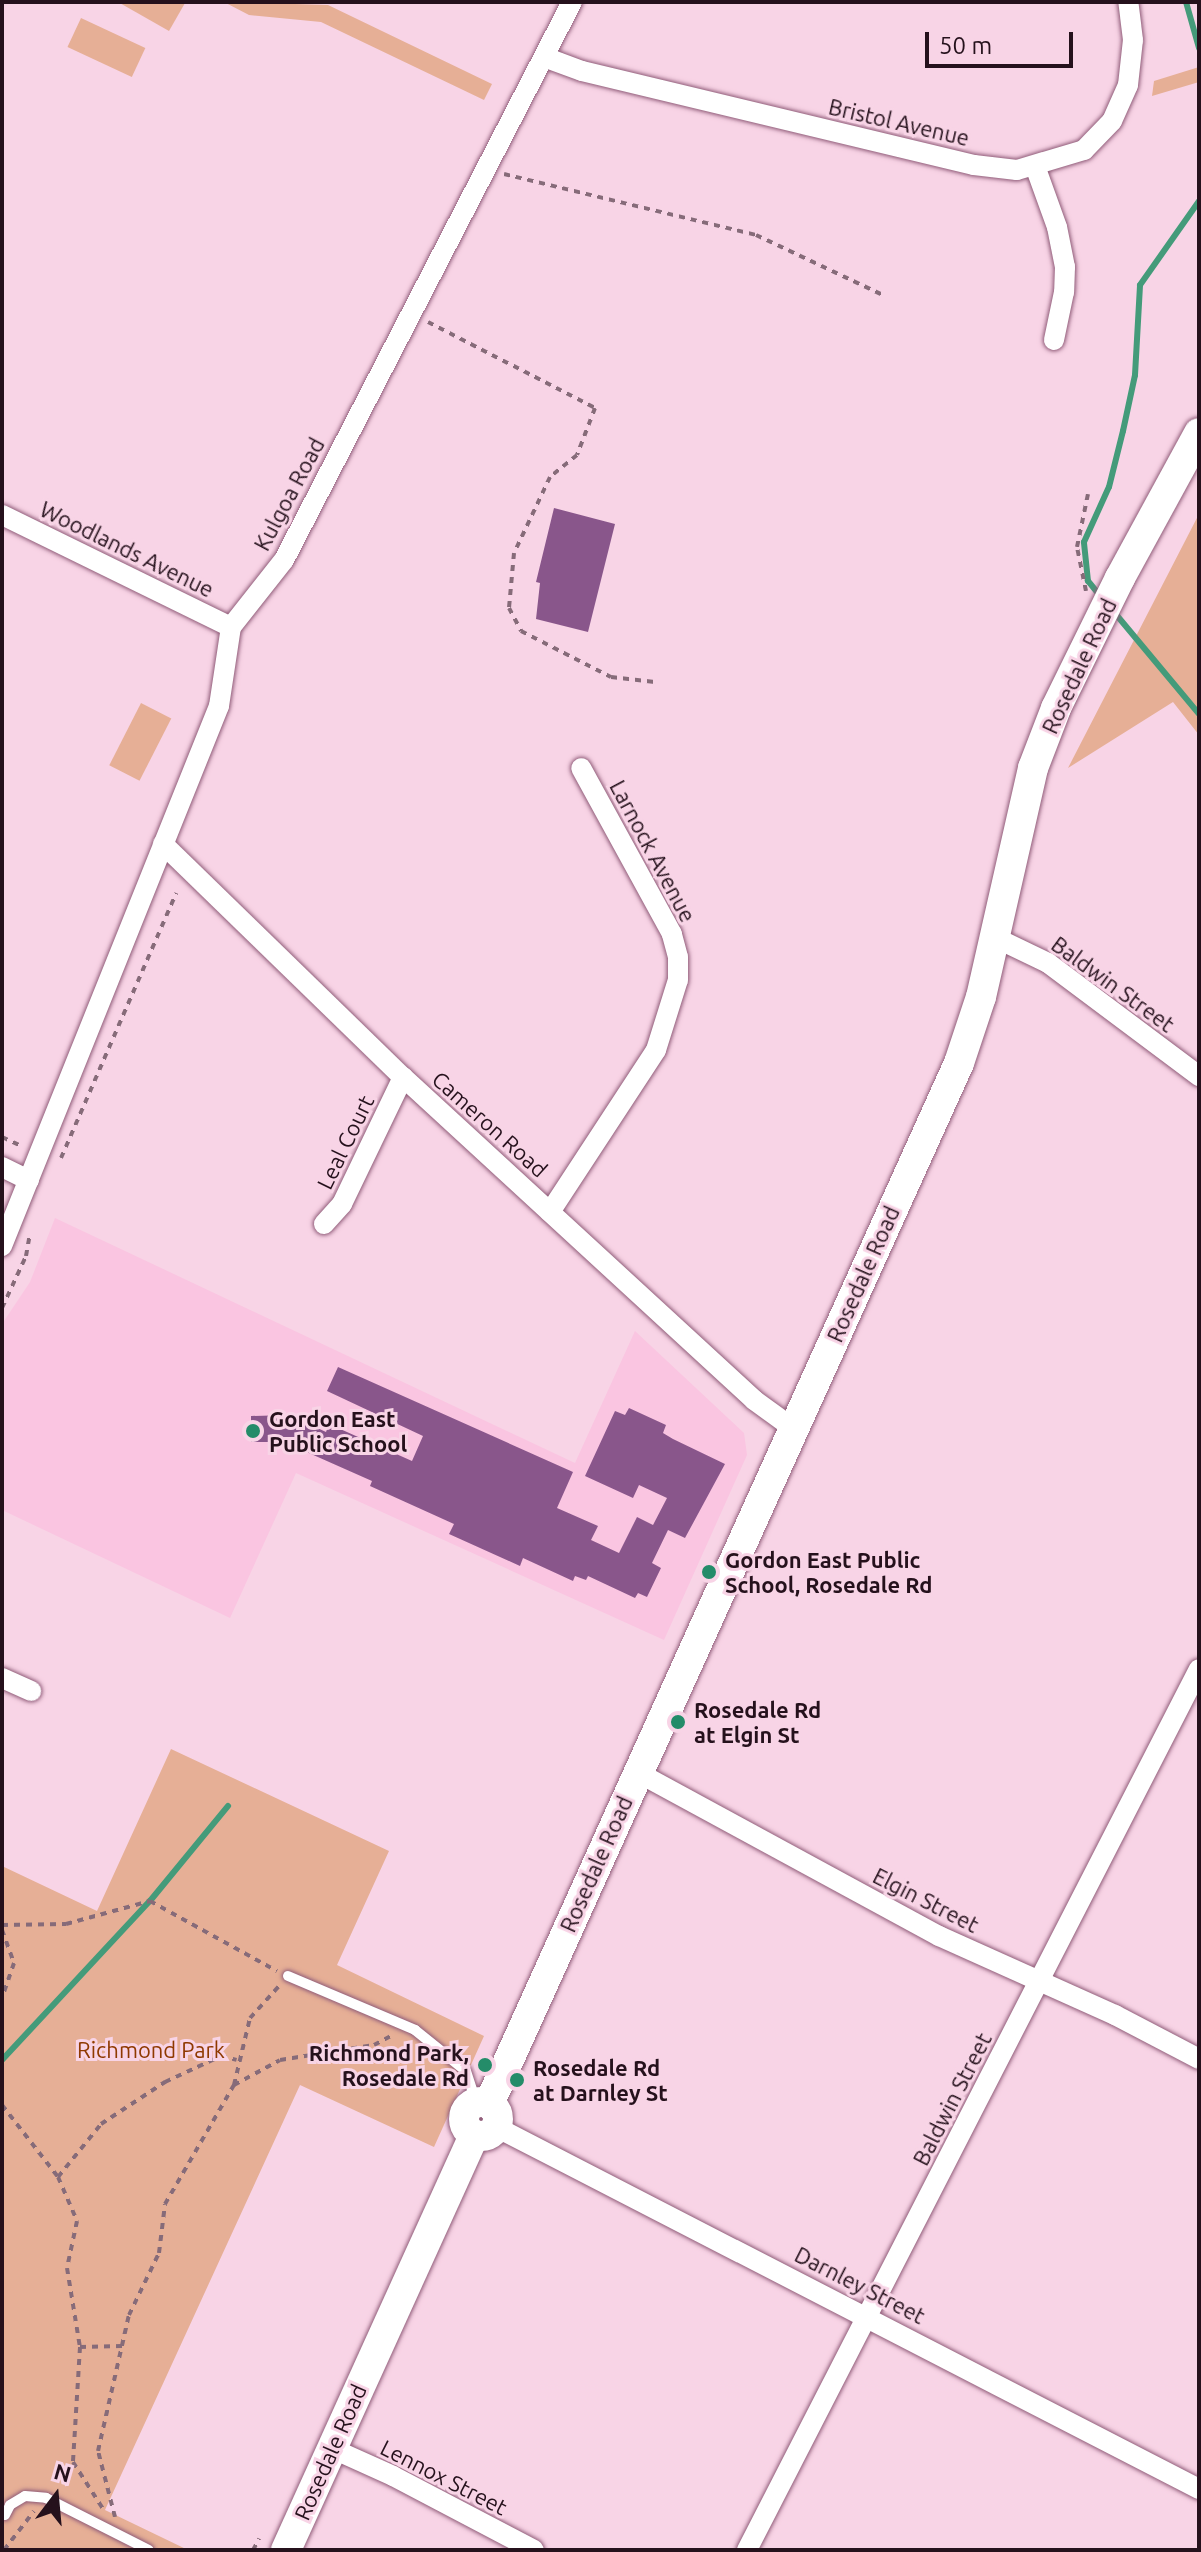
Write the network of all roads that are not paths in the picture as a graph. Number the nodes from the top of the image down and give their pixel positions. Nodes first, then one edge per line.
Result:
1 (572, 2) edge
2 (1128, 2) edge
3 (544, 57) junction
4 (1035, 166) junction
5 (1054, 340) dead end
6 (1199, 433) edge
7 (2, 515) edge
8 (231, 627) junction
9 (581, 768) dead end
10 (163, 844) junction
11 (994, 937) junction
12 (1199, 1076) edge
13 (403, 1077) junction
14 (2, 1167) edge
15 (29, 1180) junction
16 (550, 1212) junction
17 (324, 1224) dead end
18 (2, 1246) edge
19 (794, 1429) junction
20 (1199, 1669) edge
21 (2, 1678) edge
22 (31, 1691) dead end
23 (637, 1772) junction
24 (288, 1976) road end
25 (1039, 1981) junction
26 (1199, 2059) edge
27 (484, 2117) junction
28 (868, 2316) junction
29 (331, 2448) junction
30 (1199, 2489) edge
31 (5, 2515) dead end
32 (272, 2544) edge
33 (149, 2550) edge
34 (534, 2550) edge
35 (747, 2550) edge

1 - 3 street, Kulgoa Road
2 - 4 street, Bristol Avenue
3 - 4 street, Bristol Avenue
3 - 8 street, Kulgoa Road
4 - 5 street
6 - 11 street, Rosedale Road
7 - 8 street, Woodlands Avenue
8 - 10 street, Kulgoa Road
9 - 16 street, Larnock Avenue
10 - 13 street, Cameron Road
10 - 15 street, Kulgoa Road
11 - 12 street, Baldwin Street
11 - 19 street, Rosedale Road
13 - 16 street, Cameron Road
13 - 17 street, Leal Court
14 - 15 street
15 - 18 street, Kulgoa Road
16 - 19 street, Cameron Road
19 - 23 street, Rosedale Road
20 - 25 street, Baldwin Street
21 - 22 street
23 - 25 street, Elgin Street
23 - 27 street, Rosedale Road
24 - 27 lane
25 - 26 street, Elgin Street
25 - 28 street, Baldwin Street
27 - 28 street, Darnley Street
27 - 29 street, Rosedale Road
28 - 30 street, Darnley Street
28 - 35 street, Baldwin Street
29 - 32 street, Rosedale Road
29 - 34 street, Lennox Street
31 - 33 lane

